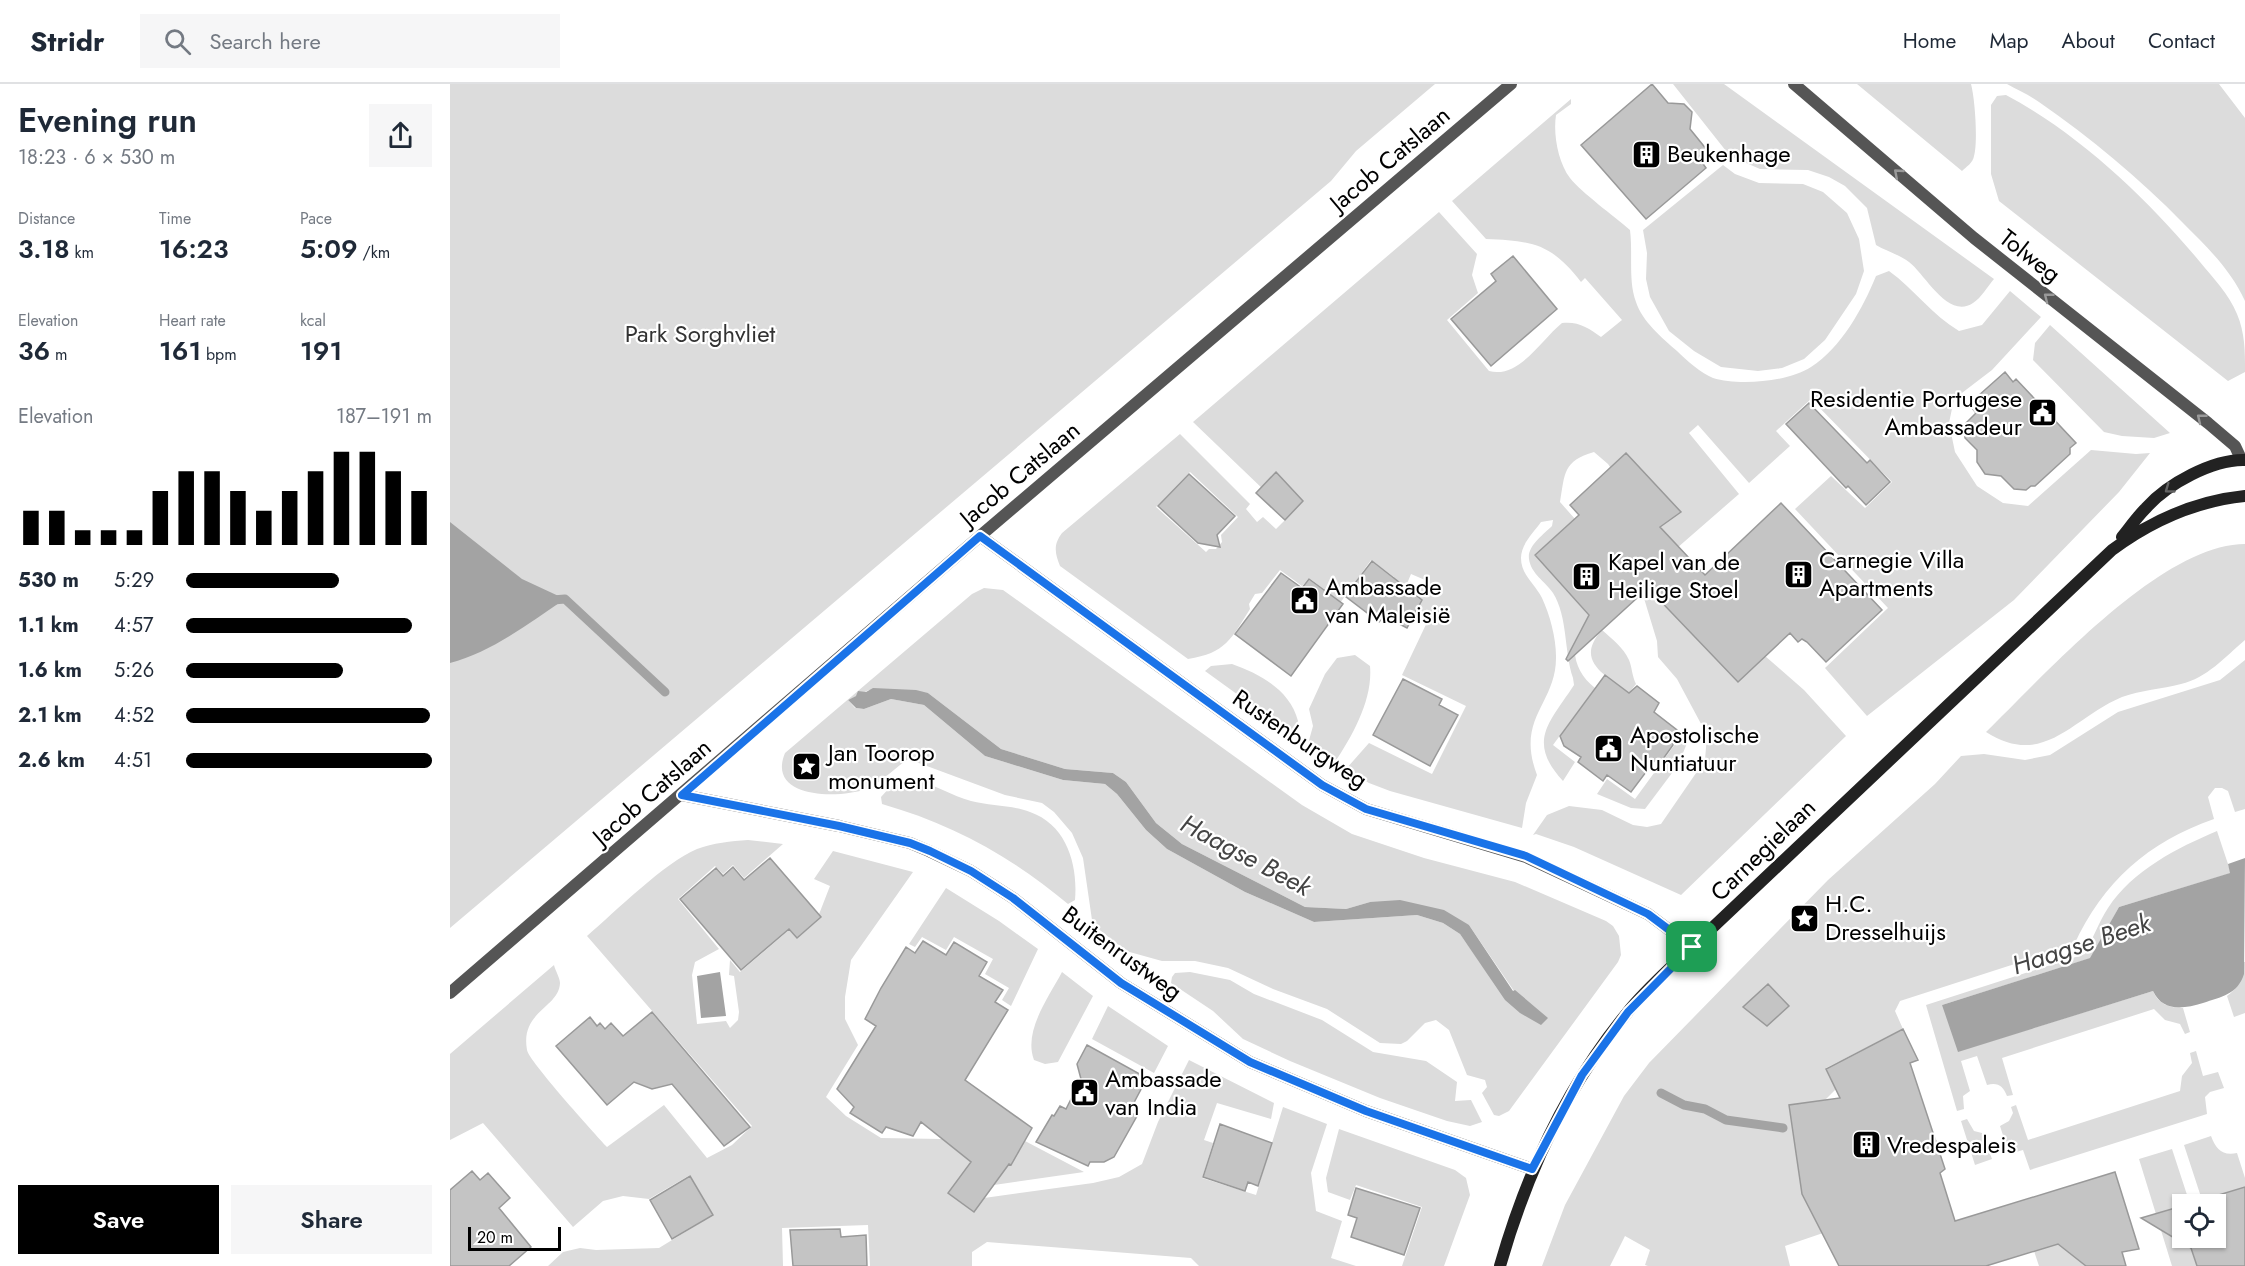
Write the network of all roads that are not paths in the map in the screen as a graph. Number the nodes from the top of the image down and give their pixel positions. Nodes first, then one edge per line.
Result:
1 (1511, 84) edge
2 (1794, 84) edge
3 (2243, 459) edge
4 (2245, 496) edge
5 (980, 536) junction
6 (2112, 550) junction
7 (682, 795) junction
8 (1692, 947) junction
9 (450, 993) edge
10 (1532, 1169) junction
11 (1500, 1266) edge

1 - 5 street, Jacob Catslaan
3 -> 2 street, Tolweg
3 -> 6 main road, Carnegielaan
4 - 6 main road, Carnegielaan
5 - 7 street, Jacob Catslaan
5 - 8 street, Rustenburgweg
6 - 8 main road, Carnegielaan
7 - 9 street, Jacob Catslaan
7 - 10 street, Buitenrustweg
8 - 10 main road, Carnegielaan
10 - 11 main road, Carnegielaan

